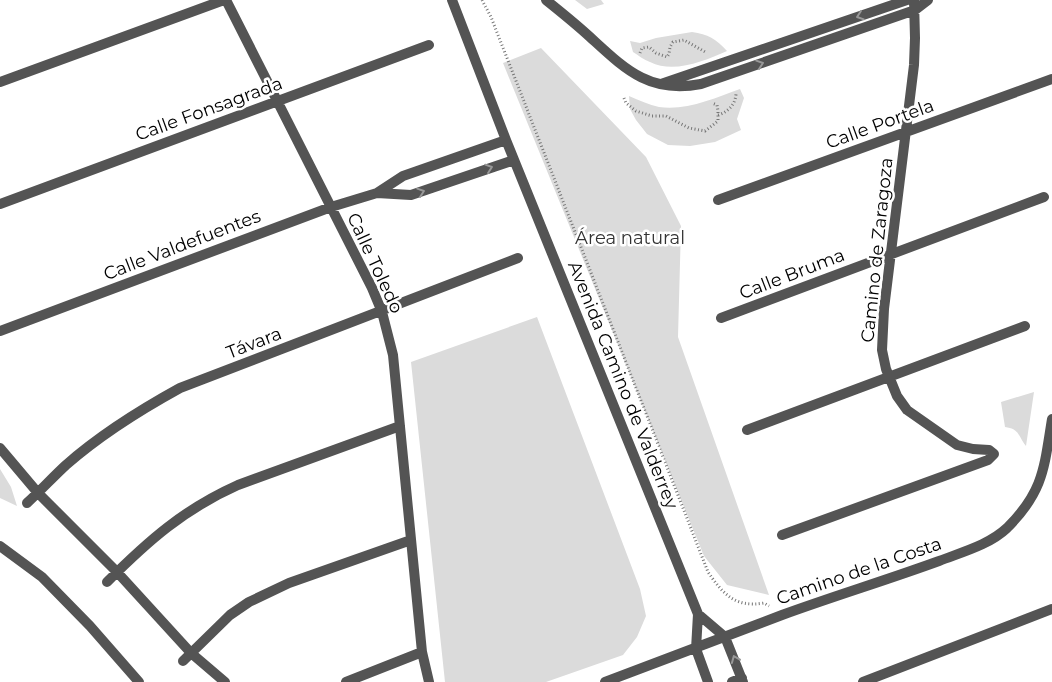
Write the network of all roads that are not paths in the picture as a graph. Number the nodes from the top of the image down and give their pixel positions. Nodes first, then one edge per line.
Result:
1 (225, 0) edge
2 (452, 0) edge
3 (546, 0) edge
4 (906, 0) edge
5 (928, 0) edge
6 (914, 5) edge
7 (429, 45) dead end
8 (1052, 79) edge
9 (0, 82) edge
10 (660, 84) junction
11 (278, 101) junction
12 (905, 132) junction
13 (506, 140) junction
14 (514, 160) junction
15 (377, 193) junction
16 (1044, 197) dead end
17 (718, 200) dead end
18 (0, 204) edge
19 (331, 206) junction
20 (890, 255) junction
21 (518, 258) dead end
22 (382, 311) junction
23 (721, 318) dead end
24 (1025, 326) dead end
25 (0, 331) edge
26 (889, 377) junction
27 (1052, 419) edge
28 (400, 426) junction
29 (748, 430) dead end
30 (0, 448) edge
31 (38, 493) junction
32 (27, 503) dead end
33 (782, 535) dead end
34 (411, 540) junction
35 (0, 546) edge
36 (116, 572) junction
37 (107, 582) dead end
38 (1052, 609) edge
39 (698, 614) junction
40 (725, 637) junction
41 (696, 649) junction
42 (422, 652) junction
43 (187, 657) junction
44 (739, 681) edge
45 (139, 682) edge
46 (225, 682) edge
47 (346, 682) edge
48 (430, 682) edge
49 (605, 682) edge
50 (708, 682) edge
51 (863, 682) edge

1 - 9 street
1 - 11 street, Calle Toledo
2 - 13 street, Avenida Camino de Valderrey
3 - 10 street
4 -> 10 street
5 - 6 street
10 -> 6 street
6 - 12 street, Camino de Zaragoza
7 - 11 street, Calle Fonsagrada
8 - 12 street, Calle Portela
11 - 18 street, Calle Fonsagrada
11 - 19 street, Calle Toledo
12 - 17 street, Calle Portela
12 - 20 street, Camino de Zaragoza
13 - 14 street, Avenida Camino de Valderrey
13 - 15 street, Calle Valdefuentes
15 -> 14 street, Calle Valdefuentes
14 - 39 street, Avenida Camino de Valderrey
15 - 19 street, Calle Valdefuentes
16 - 20 street, Calle Bruma
19 - 22 street, Calle Toledo
19 - 25 street, Calle Valdefuentes
20 - 23 street, Calle Bruma
20 - 26 street, Camino de Zaragoza
21 - 22 street, Távara
22 - 28 street, Calle Toledo
22 - 31 street, Távara
24 - 26 street
26 - 29 street
26 - 33 street, Camino de Zaragoza
27 - 40 street, Camino de la Costa
28 - 34 street, Calle Toledo
28 - 36 street
30 - 31 street
31 - 32 street, Távara
31 - 36 street
34 - 42 street, Calle Toledo
34 - 43 street
35 - 45 street
36 - 37 street
36 - 43 street
38 - 51 street
39 - 40 street, Avenida Camino de Valderrey
39 - 41 street, Avenida Camino de Valderrey
40 - 41 street, Camino de la Costa
44 -> 40 street, Avenida Camino de Valderrey
41 - 49 street, Camino de la Costa
41 - 50 street, Avenida Camino de Valderrey
42 - 47 street
42 - 48 street, Calle Toledo
43 - 46 street

